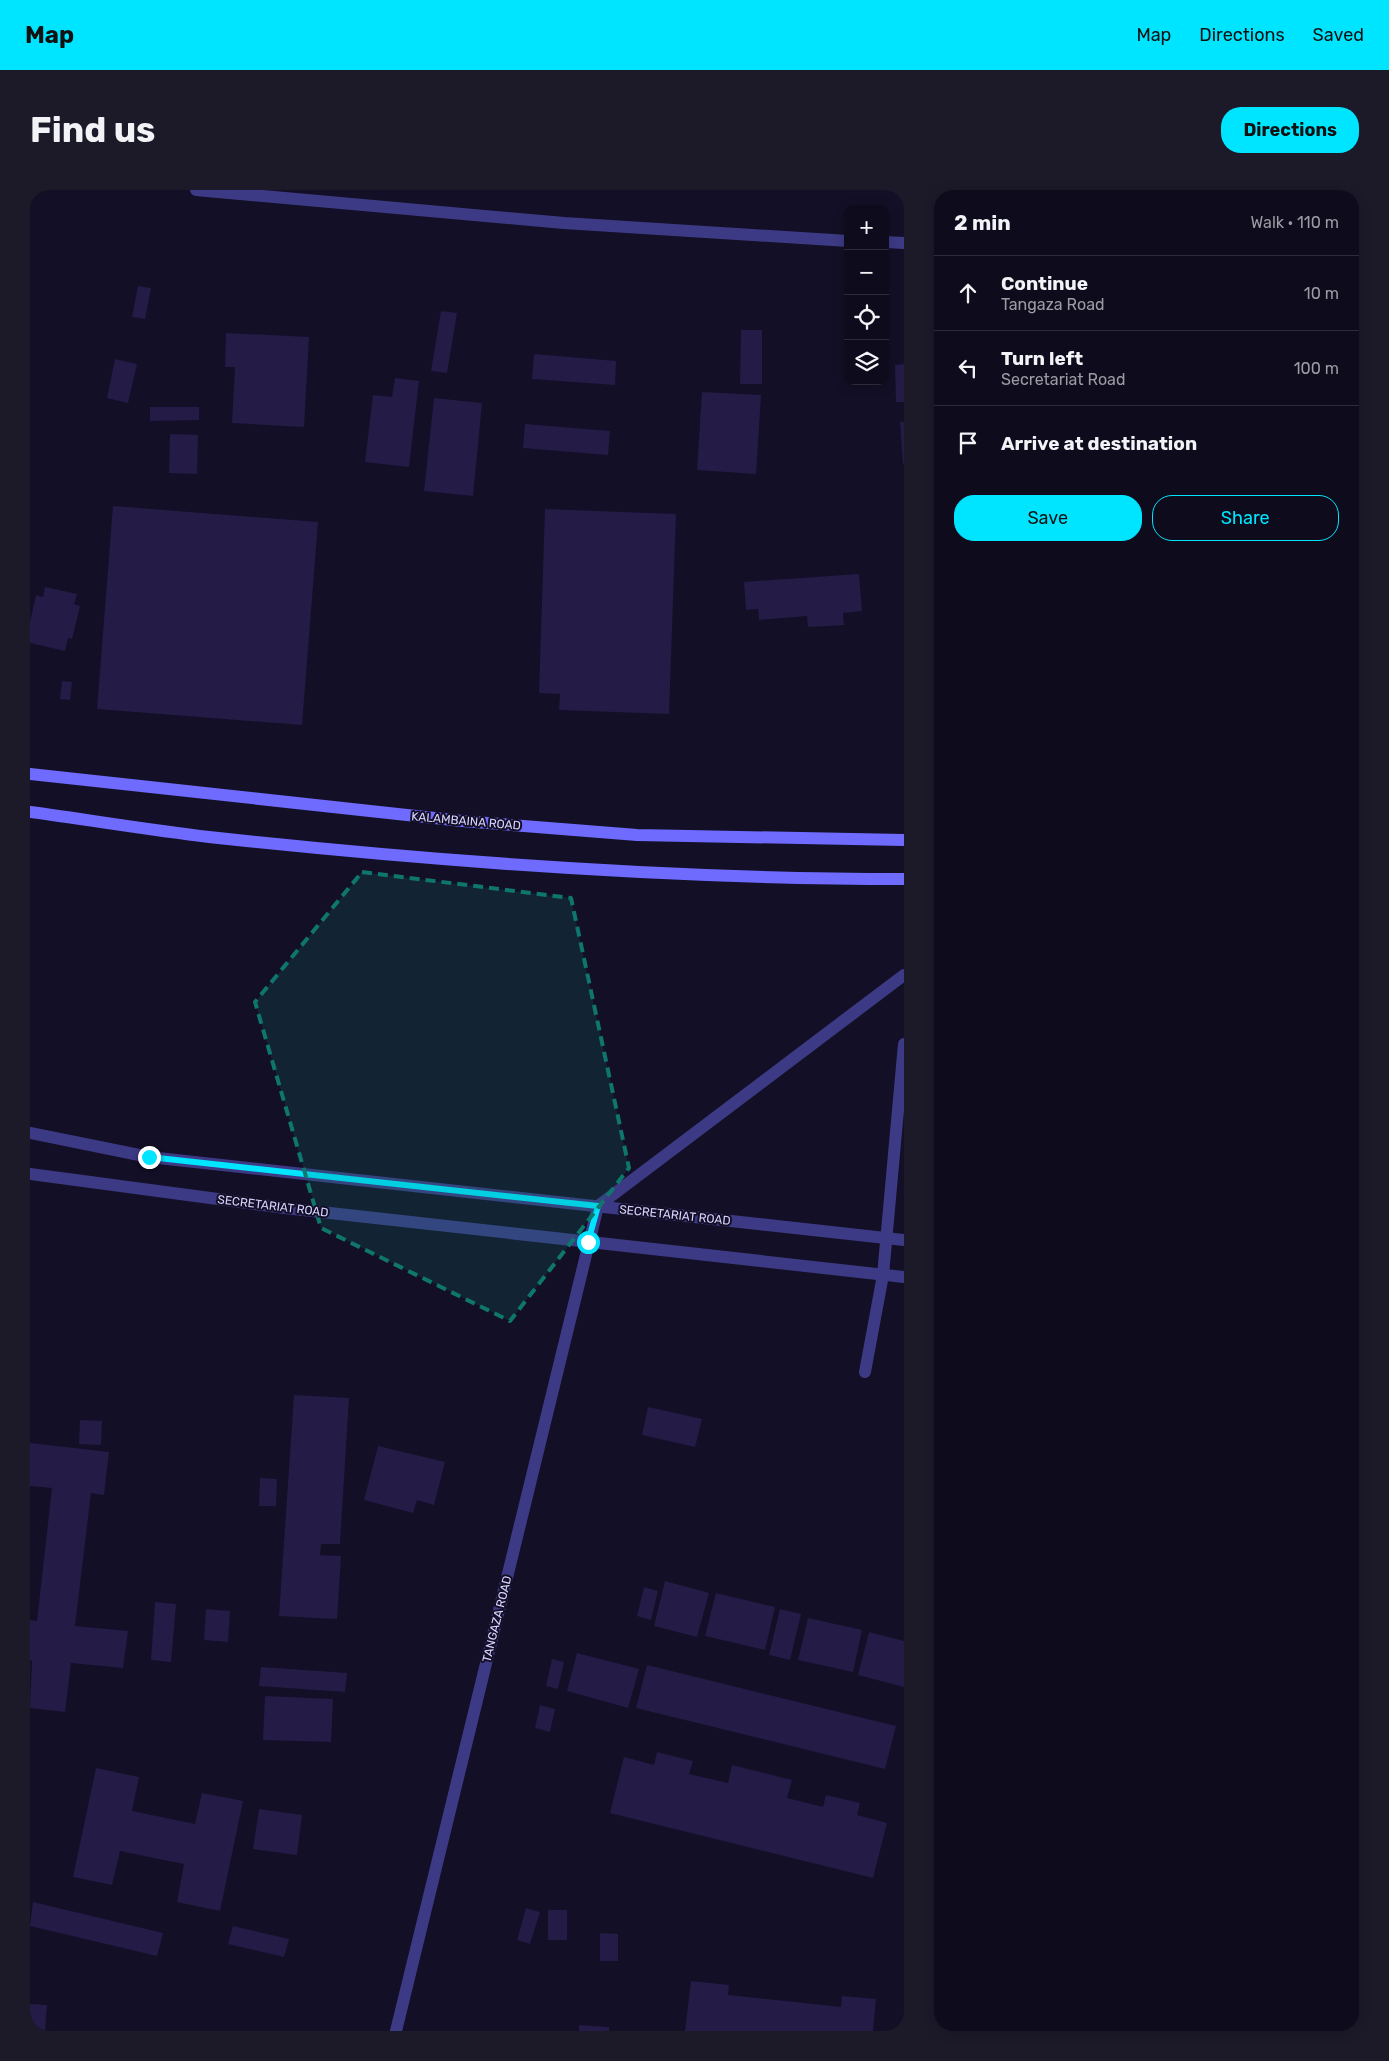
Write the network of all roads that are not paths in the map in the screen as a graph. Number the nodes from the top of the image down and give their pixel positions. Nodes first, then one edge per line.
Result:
1 (196, 190) edge
2 (844, 241) edge
3 (889, 242) edge
4 (904, 243) edge
5 (30, 774) edge
6 (30, 812) edge
7 (904, 840) edge
8 (904, 879) edge
9 (904, 976) edge
10 (904, 1044) edge
11 (30, 1133) edge
12 (30, 1174) edge
13 (598, 1206) junction
14 (885, 1238) junction
15 (904, 1240) edge
16 (588, 1242) junction
17 (883, 1275) junction
18 (904, 1276) edge
19 (865, 1372) dead end
20 (396, 2031) edge

1 - 2 street
3 - 4 street
5 - 7 main road, KALAMBAINA ROAD
6 - 8 main road
9 - 13 street
10 - 14 street
11 - 13 street, SECRETARIAT ROAD
12 - 16 street, SECRETARIAT ROAD
13 - 14 street, SECRETARIAT ROAD
13 - 16 street, TANGAZA ROAD
14 - 15 street, SECRETARIAT ROAD
14 - 17 street
16 - 17 street, SECRETARIAT ROAD
16 - 20 street, TANGAZA ROAD
17 - 18 street, SECRETARIAT ROAD
17 - 19 street

